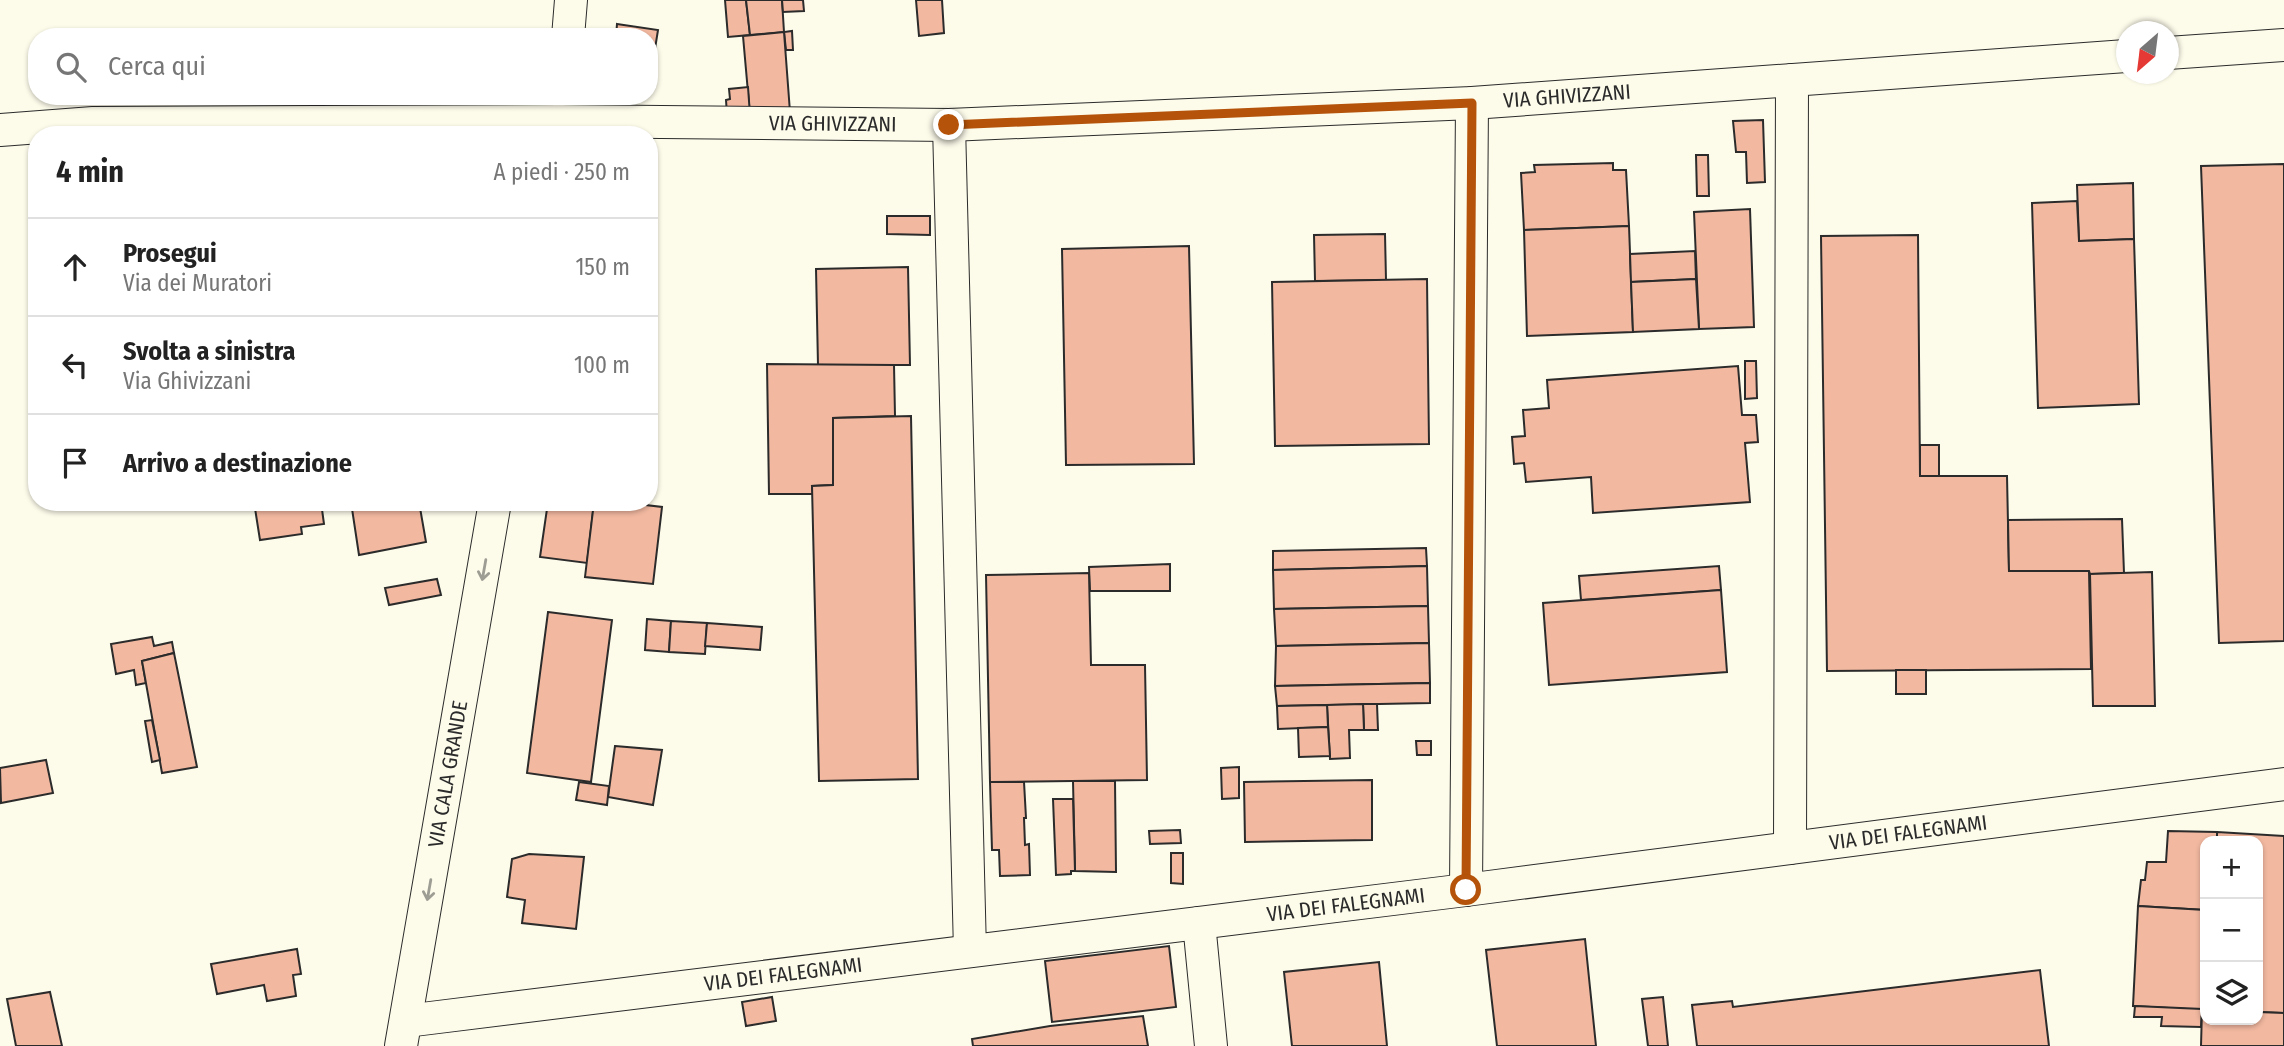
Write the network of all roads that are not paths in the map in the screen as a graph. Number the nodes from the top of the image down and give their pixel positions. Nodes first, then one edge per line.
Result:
1 (571, 0) edge
2 (569, 28) edge
3 (2284, 45) edge
4 (2179, 52) edge
5 (2116, 57) edge
6 (1792, 80) junction
7 (1472, 103) junction
8 (560, 117) edge
9 (949, 125) junction
10 (53, 126) edge
11 (28, 128) edge
12 (0, 130) edge
13 (493, 511) edge
14 (2284, 784) edge
15 (1790, 848) junction
16 (1466, 890) junction
17 (1199, 923) junction
18 (970, 951) junction
19 (404, 1033) edge
20 (1211, 1046) edge

1 - 2 street
3 - 4 street
5 - 6 street, VIA GHIVIZZANI
6 - 7 street, VIA GHIVIZZANI
6 - 15 street
7 - 9 street, VIA GHIVIZZANI
7 - 16 street
8 - 9 street, VIA GHIVIZZANI
8 - 10 street, VIA GHIVIZZANI
9 - 18 street
11 - 12 street, VIA GHIVIZZANI
13 -> 19 street, VIA CALA GRANDE
14 - 15 street, VIA DEI FALEGNAMI
15 - 16 street, VIA DEI FALEGNAMI
16 - 17 street, VIA DEI FALEGNAMI
17 - 18 street, VIA DEI FALEGNAMI
17 - 20 street
18 - 19 street, VIA DEI FALEGNAMI

